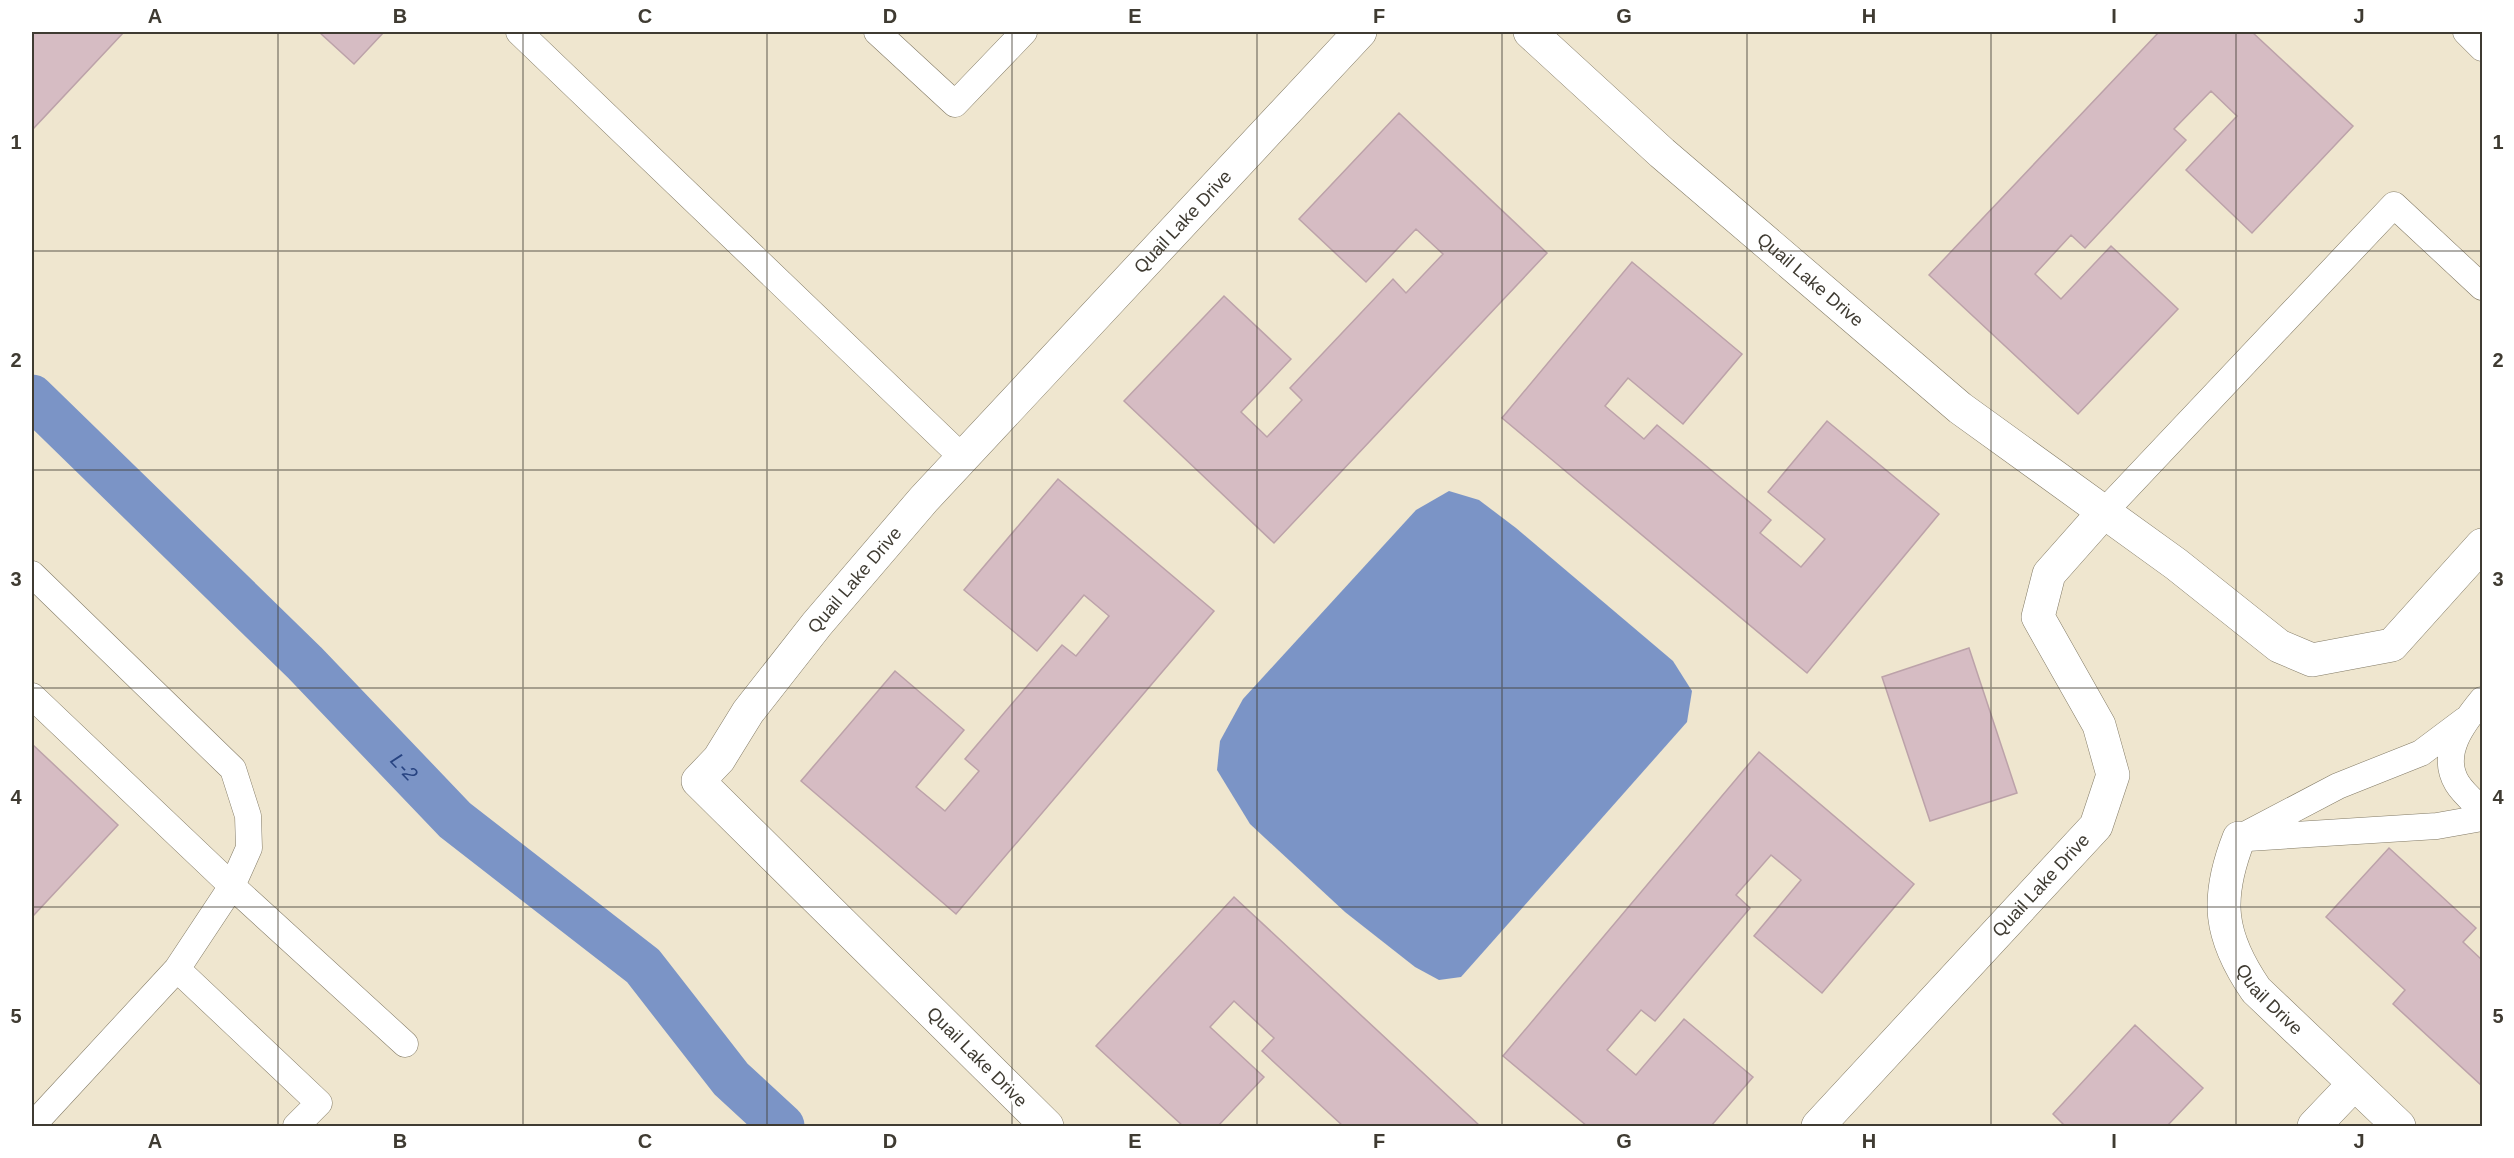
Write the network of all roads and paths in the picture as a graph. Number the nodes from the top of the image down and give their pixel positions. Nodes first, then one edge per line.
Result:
1 (519, 32) edge
2 (877, 32) edge
3 (1024, 32) edge
4 (1360, 32) edge
5 (1530, 32) edge
6 (2466, 32) edge
7 (2482, 48) edge
8 (2482, 286) edge
9 (962, 457) junction
10 (2103, 513) junction
11 (2482, 545) edge
12 (32, 574) edge
13 (32, 696) edge
14 (2482, 700) edge
15 (2465, 720) junction
16 (2482, 810) edge
17 (2482, 818) edge
18 (2239, 838) junction
19 (232, 886) junction
20 (177, 969) junction
21 (405, 1044) dead end
22 (2354, 1084) junction
23 (32, 1126) edge
24 (296, 1126) edge
25 (1047, 1126) edge
26 (1818, 1126) edge
27 (2314, 1126) edge
28 (2399, 1126) edge

1 - 9 lane
2 - 3 lane
4 - 9 street, Quail Lake Drive
5 - 10 street, Quail Lake Drive
6 - 7 lane
8 - 10 lane
9 - 25 street, Quail Lake Drive
10 - 11 street, Quail Lake Drive
10 - 26 street, Quail Lake Drive
12 - 19 lane
13 - 19 lane
14 - 15 lane
15 - 16 lane
15 - 18 lane
17 - 18 lane
18 - 22 street, Quail Drive
19 - 20 lane
19 - 21 lane
20 - 23 lane
20 - 24 lane
22 - 27 street
22 - 28 street, Quail Drive

